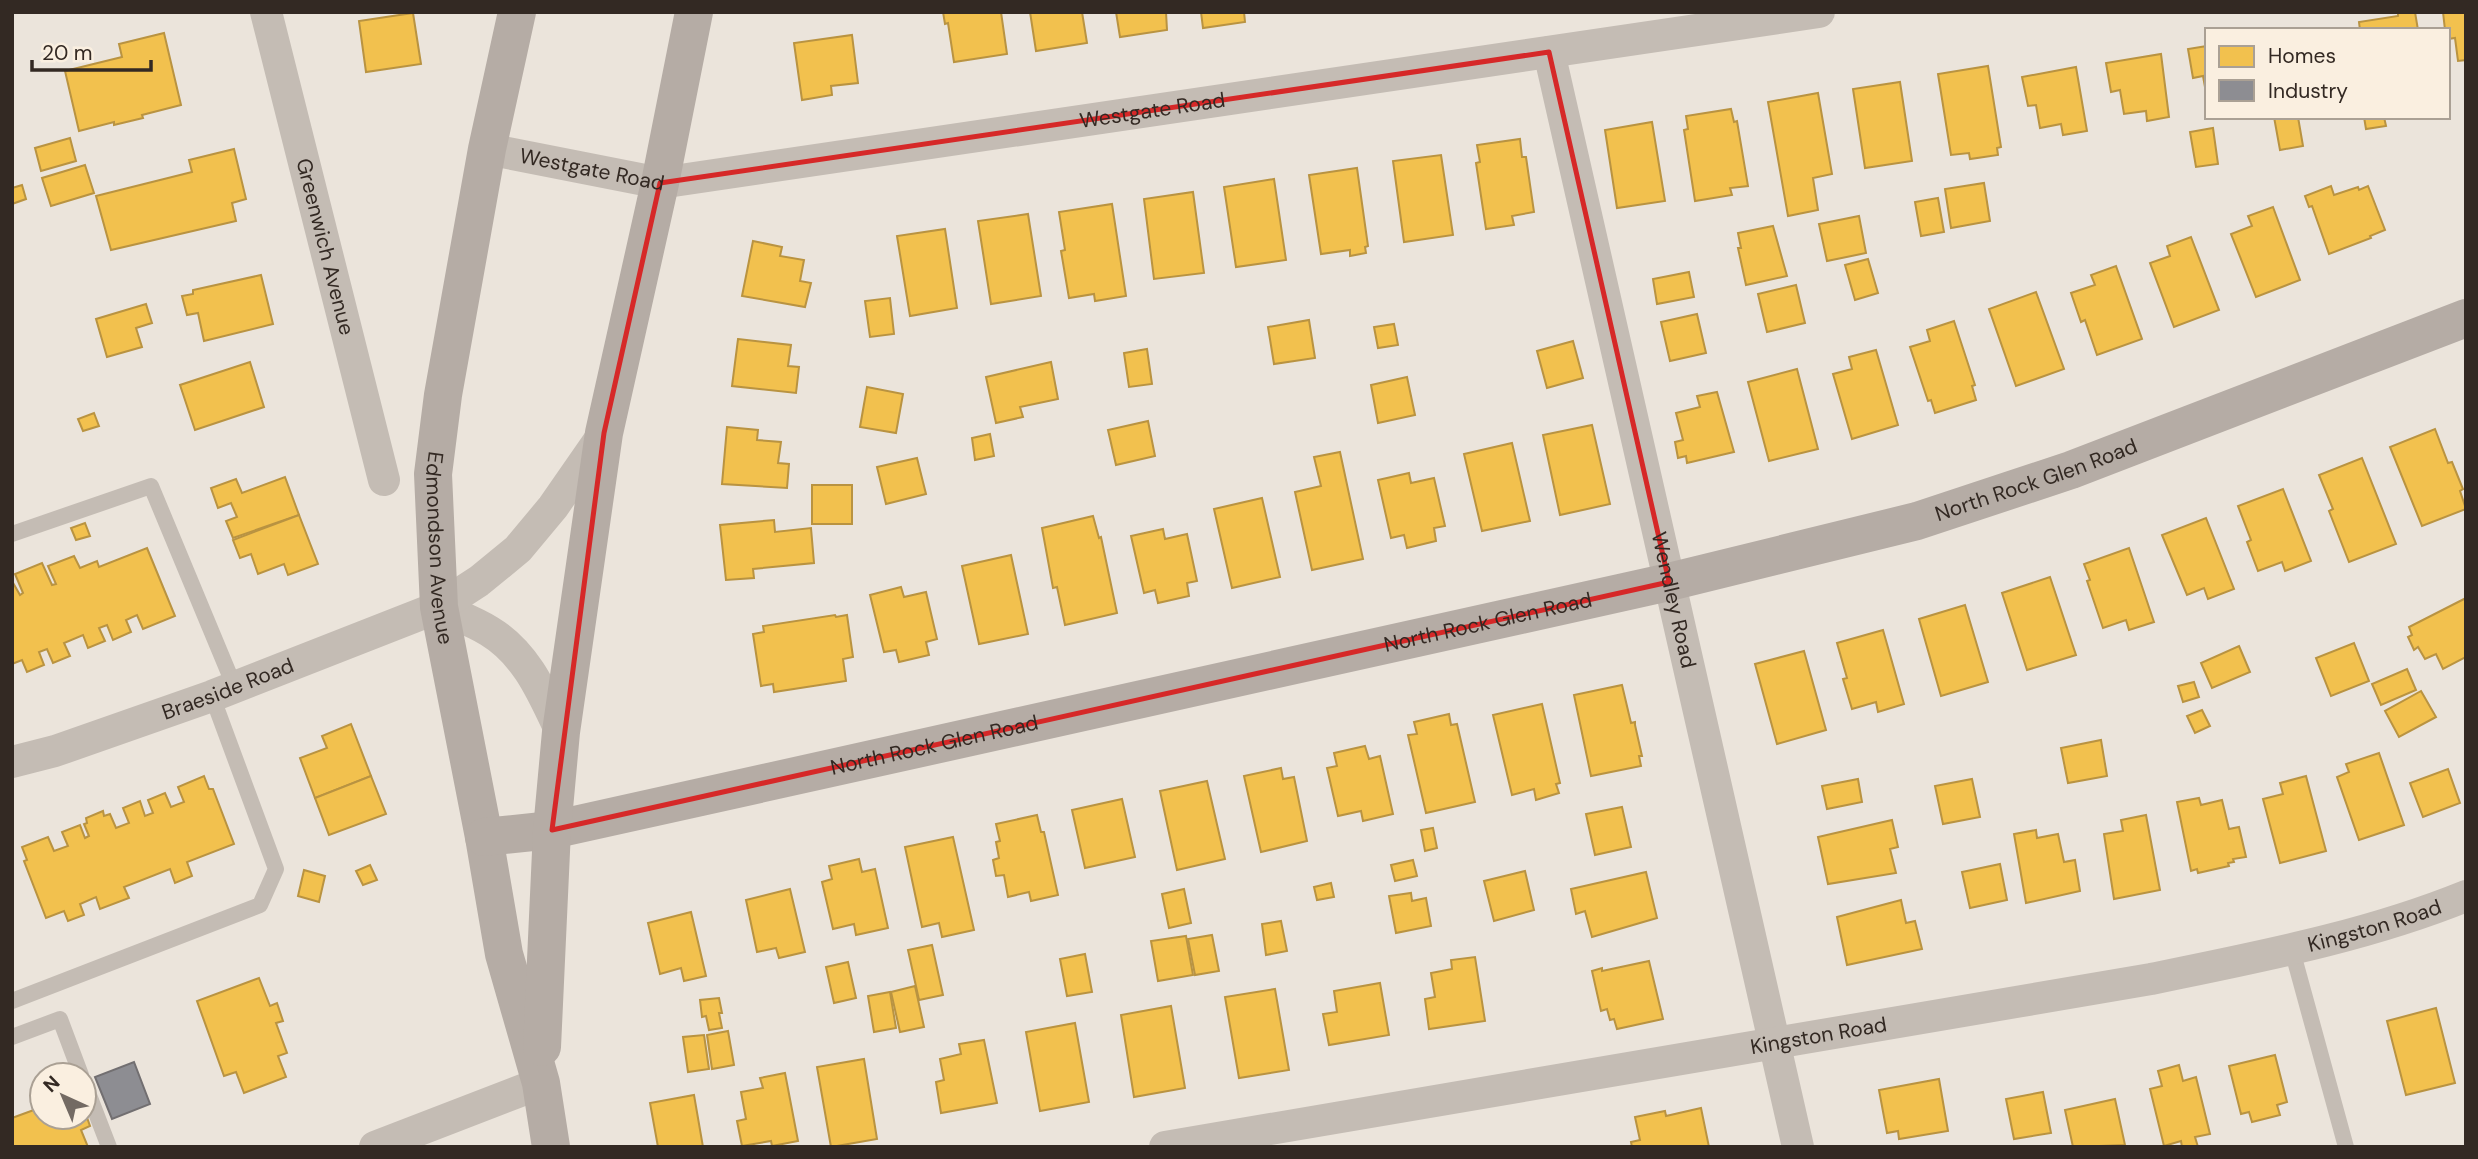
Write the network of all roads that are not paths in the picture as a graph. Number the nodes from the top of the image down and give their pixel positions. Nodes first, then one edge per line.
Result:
1 (266, 12) edge
2 (517, 12) edge
3 (694, 12) edge
4 (1819, 12) edge
5 (1549, 52) junction
6 (487, 149) junction
7 (660, 183) junction
8 (2464, 323) edge
9 (604, 433) junction
10 (384, 480) dead end
11 (12, 534) edge
12 (1670, 582) junction
13 (439, 607) junction
14 (223, 692) junction
15 (561, 732) junction
16 (12, 762) edge
17 (552, 830) junction
18 (484, 837) junction
19 (2466, 896) edge
20 (2292, 950) junction
21 (12, 1001) edge
22 (12, 1037) edge
23 (1775, 1042) junction
24 (76, 1061) edge
25 (541, 1083) junction
26 (98, 1118) edge
27 (109, 1147) edge
28 (375, 1147) edge
29 (551, 1147) edge
30 (1165, 1147) edge
31 (1798, 1147) edge
32 (2346, 1147) edge

1 - 10 street, Greenwich Avenue
2 - 6 main road, Edmondson Avenue
3 - 7 main road, Edmondson Avenue
4 - 5 street, Westgate Road
5 - 7 street, Westgate Road
5 - 12 street, Wendley Road
6 - 7 street, Westgate Road
6 - 13 main road, Edmondson Avenue
7 - 9 main road, Edmondson Avenue
8 - 12 main road, North Rock Glen Road
9 - 13 street, Braeside Road
9 - 15 main road, Edmondson Avenue
11 - 14 lane
12 - 17 main road, North Rock Glen Road
12 - 23 street, Wendley Road
13 - 14 street, Braeside Road
13 - 15 street
13 - 18 main road, Edmondson Avenue
14 - 16 street, Braeside Road
14 - 21 lane
15 - 17 main road, Edmondson Avenue
17 - 18 main road, North Rock Glen Road
17 - 25 main road, Edmondson Avenue
18 - 25 main road, Edmondson Avenue
19 - 20 street, Kingston Road
20 - 23 street, Kingston Road
20 - 32 lane
22 - 24 lane
23 - 30 street, Kingston Road
23 - 31 street, Wendley Road
25 - 28 street
25 - 29 main road, Edmondson Avenue
26 - 27 lane

